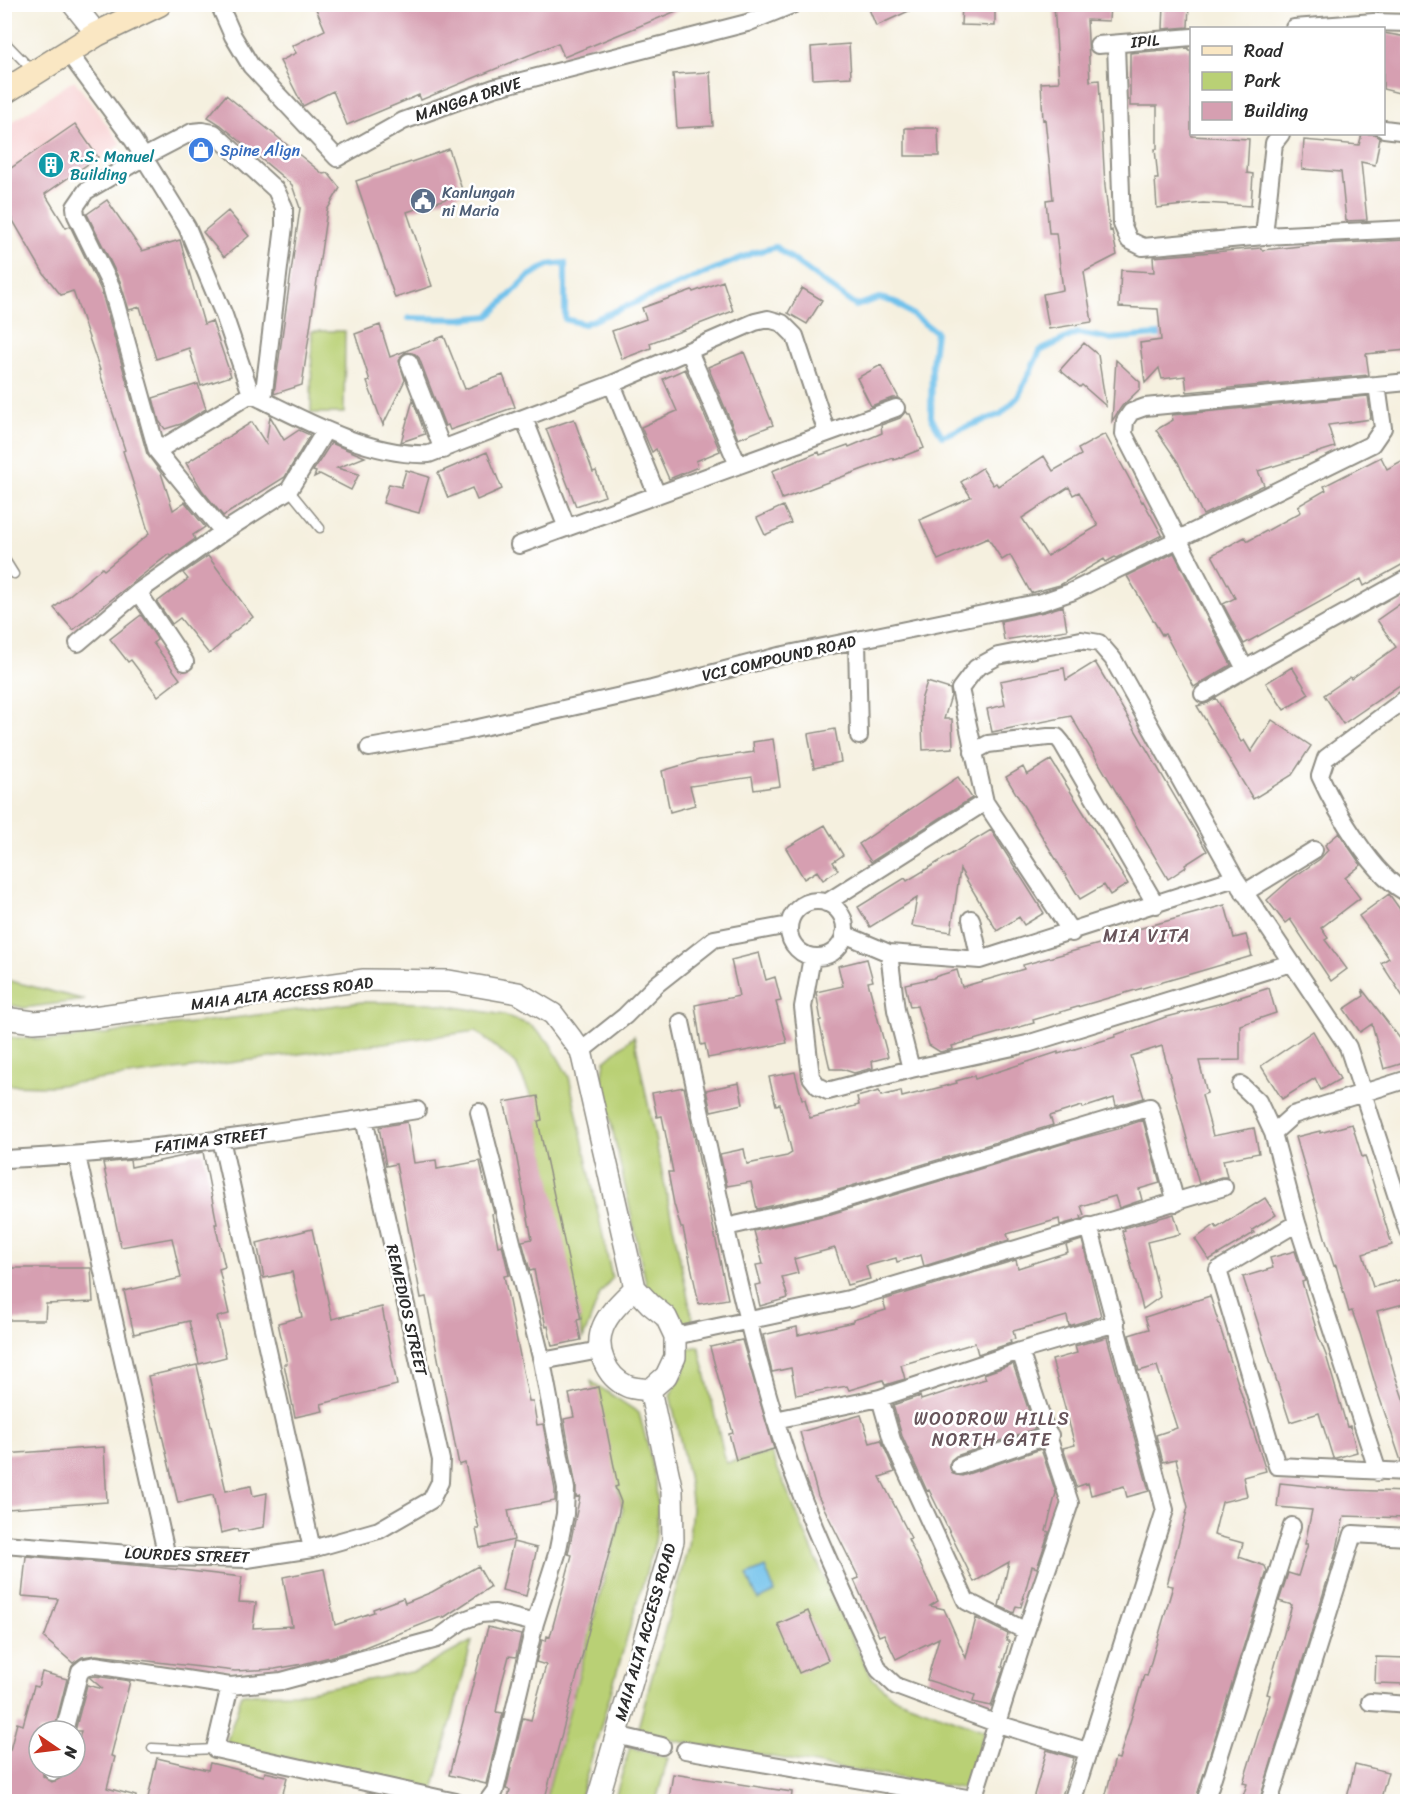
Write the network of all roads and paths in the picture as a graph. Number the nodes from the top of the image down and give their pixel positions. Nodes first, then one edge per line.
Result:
1 (73, 4) edge
2 (159, 4) edge
3 (219, 4) edge
4 (794, 4) edge
5 (1407, 23) edge
6 (1307, 27) edge
7 (96, 34) junction
8 (1190, 37) edge
9 (4, 41) edge
10 (1116, 44) junction
11 (1098, 45) dead end
12 (68, 52) junction
13 (34, 72) junction
14 (4, 92) edge
15 (1385, 129) edge
16 (1407, 132) edge
17 (1280, 135) edge
18 (144, 157) junction
19 (1407, 229) edge
20 (1264, 236) junction
21 (689, 351) junction
22 (409, 362) dead end
23 (1407, 382) edge
24 (612, 384) junction
25 (1377, 385) junction
26 (257, 397) junction
27 (896, 408) dead end
28 (524, 418) junction
29 (325, 431) junction
30 (827, 434) junction
31 (443, 450) junction
32 (157, 451) junction
33 (738, 465) junction
34 (289, 490) junction
35 (657, 495) junction
36 (320, 528) dead end
37 (567, 528) junction
38 (223, 532) junction
39 (1179, 537) junction
40 (519, 545) dead end
41 (4, 558) edge
42 (14, 574) dead end
43 (1407, 578) edge
44 (138, 592) junction
45 (857, 640) junction
46 (78, 643) dead end
47 (185, 662) dead end
48 (1245, 669) junction
49 (1203, 694) dead end
50 (1407, 697) edge
51 (859, 736) dead end
52 (369, 748) dead end
53 (973, 752) junction
54 (985, 802) junction
55 (1314, 850) dead end
56 (1235, 878) junction
57 (1244, 893) junction
58 (1407, 893) edge
59 (826, 903) junction
60 (1156, 905) junction
61 (971, 919) dead end
62 (789, 925) junction
63 (844, 933) junction
64 (1072, 933) junction
65 (889, 953) junction
66 (812, 957) junction
67 (980, 960) junction
68 (1291, 963) junction
69 (4, 1018) edge
70 (681, 1022) dead end
71 (581, 1051) junction
72 (911, 1069) junction
73 (1407, 1079) edge
74 (1241, 1085) dead end
75 (1364, 1093) junction
76 (417, 1110) dead end
77 (479, 1112) dead end
78 (364, 1119) junction
79 (1273, 1133) junction
80 (221, 1139) junction
81 (77, 1155) junction
82 (4, 1159) edge
83 (1224, 1187) dead end
84 (1176, 1203) junction
85 (1297, 1223) junction
86 (1089, 1226) junction
87 (726, 1227) junction
88 (1407, 1232) edge
89 (634, 1288) junction
90 (748, 1320) junction
91 (1116, 1323) junction
92 (675, 1336) junction
93 (591, 1351) junction
94 (1020, 1352) junction
95 (542, 1361) junction
96 (650, 1390) junction
97 (880, 1398) junction
98 (775, 1420) junction
99 (1050, 1435) junction
100 (959, 1466) dead end
101 (1378, 1472) junction
102 (1407, 1472) edge
103 (431, 1500) joint
104 (1292, 1526) dead end
105 (1407, 1537) edge
106 (4, 1544) edge
107 (312, 1549) junction
108 (166, 1557) junction
109 (535, 1623) junction
110 (1026, 1631) junction
111 (230, 1686) junction
112 (1370, 1702) dead end
113 (1407, 1705) edge
114 (67, 1719) edge
115 (998, 1724) junction
116 (616, 1736) junction
117 (662, 1746) dead end
118 (152, 1748) dead end
119 (215, 1749) junction
120 (685, 1750) dead end
121 (1087, 1751) junction
122 (456, 1802) edge
123 (487, 1802) edge
124 (597, 1802) edge
125 (1072, 1802) edge
126 (1205, 1802) edge
127 (1269, 1802) edge

1 - 7 street
2 - 7 main road
3 - 4 street, MANGGA DRIVE
5 - 6 street
7 - 12 main road
8 - 10 street, IPIL
9 - 13 lane
10 - 11 street, IPIL
10 - 20 street
12 - 13 main road
12 - 18 street
13 - 14 main road
15 - 16 street
17 - 20 street
18 - 26 street
18 - 26 street
18 - 32 street
19 - 20 street
21 - 24 street
21 - 30 street
21 - 33 street
22 - 31 street
23 - 25 street
24 - 28 street
24 - 35 street
25 - 39 street, VCI COMPOUND ROAD
25 - 39 street
26 - 29 street
26 - 32 street
27 - 30 street
28 - 31 street
28 - 37 street
29 - 31 street
29 - 34 street
30 - 33 street
32 - 38 street
33 - 35 street
34 - 36 lane
34 - 38 street
35 - 37 street
37 - 40 street
38 - 44 street
39 - 45 street, VCI COMPOUND ROAD
39 - 48 street
41 - 42 lane
43 - 48 street
44 - 46 street
44 - 47 street
45 - 51 street
45 - 52 street, VCI COMPOUND ROAD
48 - 49 street
50 - 58 street
53 - 54 street
53 - 56 street
53 - 60 street
54 - 59 street
54 - 64 street
55 - 57 street
56 - 57 street
56 - 60 street
57 - 68 street
59 - 62 street
59 - 63 street
60 - 64 street
61 - 67 street
62 - 66 street
62 - 71 street
63 - 65 street
63 - 66 street
64 - 67 street
65 - 67 street
65 - 72 street
66 - 72 street
68 - 72 street
68 - 75 street
69 - 71 street, MAIA ALTA ACCESS ROAD
70 - 87 street
71 - 89 street, MAIA ALTA ACCESS ROAD
73 - 75 street
74 - 79 street
75 - 79 street
75 - 88 street
76 - 78 street, FATIMA STREET
77 - 95 street
78 - 80 street, FATIMA STREET
78 - 103 street, REMEDIOS STREET
79 - 85 street
80 - 81 street, FATIMA STREET
80 - 107 street
81 - 82 street, FATIMA STREET
81 - 108 street
83 - 84 street
84 - 86 street
84 - 87 street
85 - 101 street
85 - 101 street
86 - 90 street
86 - 91 street
87 - 90 street
89 - 92 street
89 - 93 street
90 - 92 street
90 - 98 street
91 - 94 street
91 - 121 street
92 - 96 street
93 - 95 street
93 - 96 street
94 - 97 street
94 - 99 street
95 - 109 street
96 - 116 street, MAIA ALTA ACCESS ROAD
97 - 98 street
97 - 110 street
98 - 115 street
99 - 100 street
99 - 110 street
101 - 102 street
103 - 107 street, LOURDES STREET
104 - 126 street
105 - 127 street
106 - 108 street, LOURDES STREET
107 - 108 street, LOURDES STREET
109 - 111 street
109 - 123 street
110 - 115 street
111 - 114 street
111 - 119 street
112 - 113 street
115 - 120 street
115 - 121 street
116 - 117 street
116 - 124 street, MAIA ALTA ACCESS ROAD
118 - 119 lane
119 - 122 street
121 - 125 street

